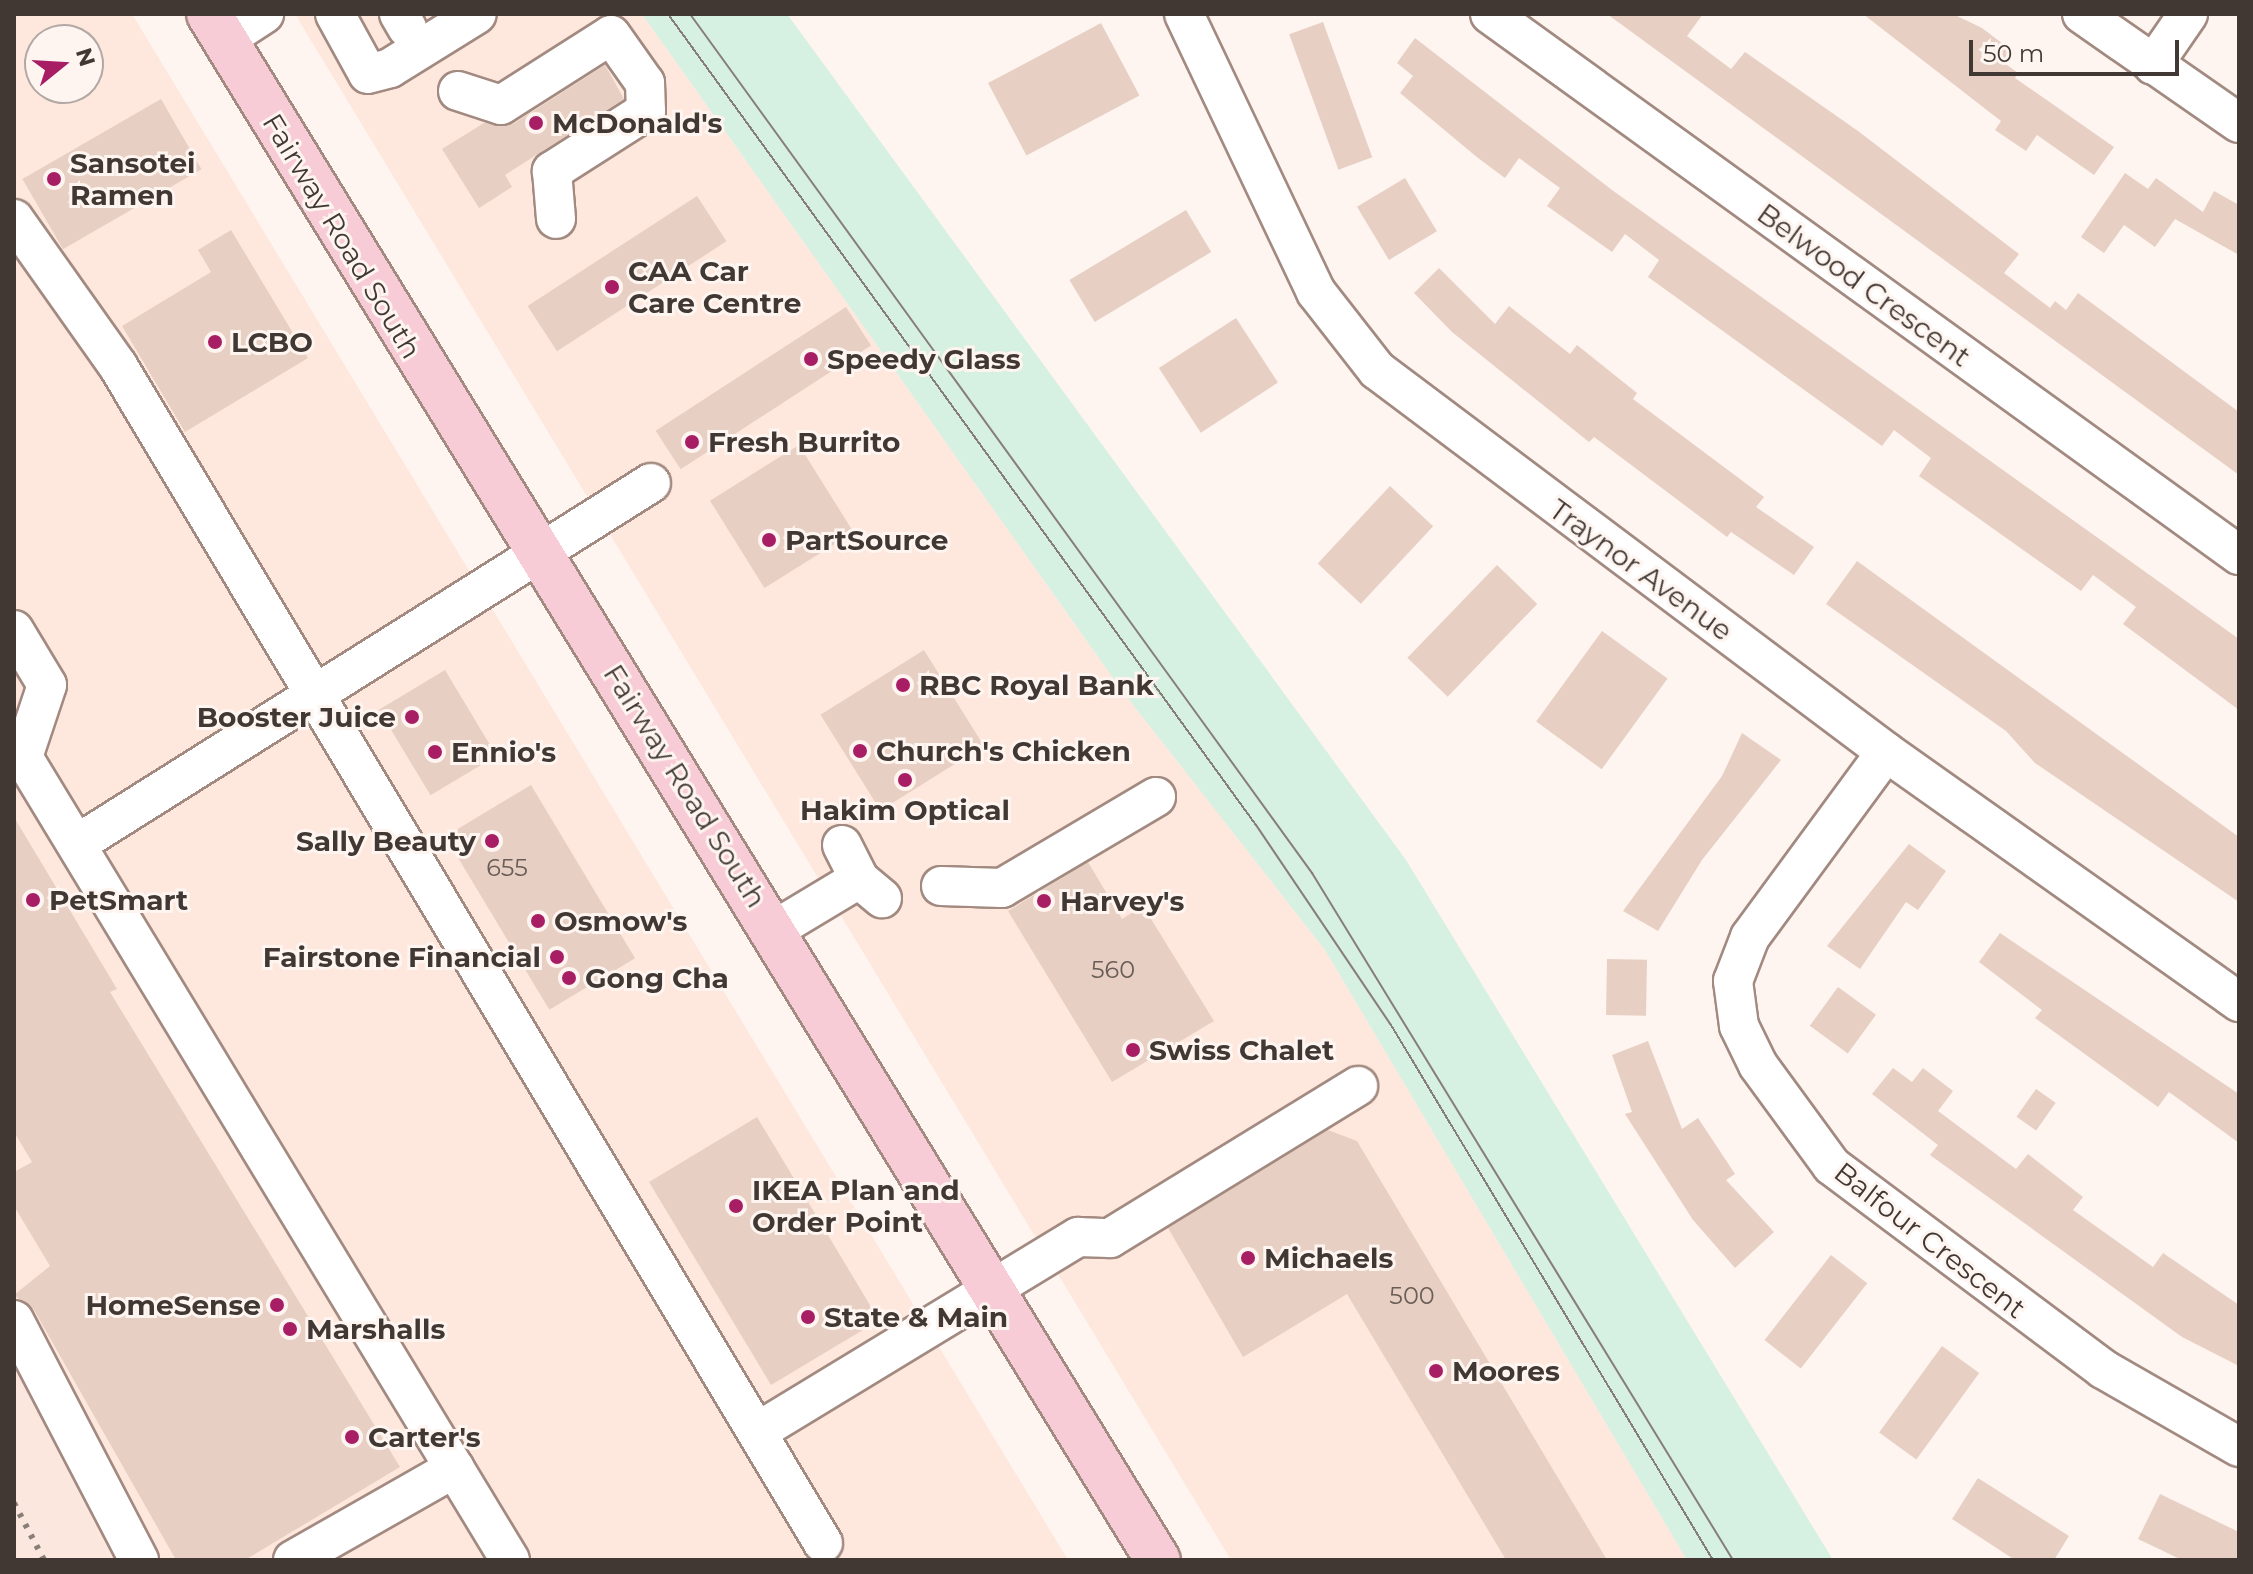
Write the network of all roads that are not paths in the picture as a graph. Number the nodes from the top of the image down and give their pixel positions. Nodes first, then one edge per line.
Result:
1 (264, 14) edge
2 (335, 14) edge
3 (477, 14) edge
4 (1184, 14) edge
5 (1490, 14) edge
6 (2082, 14) edge
7 (2188, 14) edge
8 (217, 27) edge
9 (2153, 65) junction
10 (458, 91) dead end
11 (2239, 123) edge
12 (14, 219) edge
13 (556, 219) dead end
14 (651, 483) dead end
15 (538, 553) junction
16 (2239, 555) edge
17 (14, 630) edge
18 (317, 694) junction
19 (1886, 752) junction
20 (1156, 797) dead end
21 (77, 844) junction
22 (842, 845) dead end
23 (941, 886) dead end
24 (774, 930) junction
25 (2239, 1002) edge
26 (1358, 1086) dead end
27 (991, 1293) junction
28 (14, 1320) edge
29 (757, 1432) junction
30 (2239, 1447) edge
31 (455, 1468) junction
32 (823, 1543) dead end
33 (139, 1560) edge
34 (293, 1560) edge
35 (510, 1560) edge
36 (1158, 1560) edge

1 - 8 street
2 - 3 street
4 - 19 street, Traynor Avenue
5 - 16 street, Belwood Crescent
6 - 9 street
7 - 9 street
8 - 15 main road, Fairway Road South
9 - 11 street
10 - 13 street
12 - 18 street
14 - 15 street
15 - 18 street
15 - 24 main road, Fairway Road South
17 - 21 street
18 - 21 street
18 - 29 street
19 - 25 street, Traynor Avenue
19 - 30 street, Balfour Crescent
20 - 23 street
21 - 31 street
22 - 24 street
24 - 27 main road, Fairway Road South
26 - 27 street
27 - 29 street
27 - 36 main road, Fairway Road South
28 - 33 street
29 - 32 street
31 - 34 street
31 - 35 street

